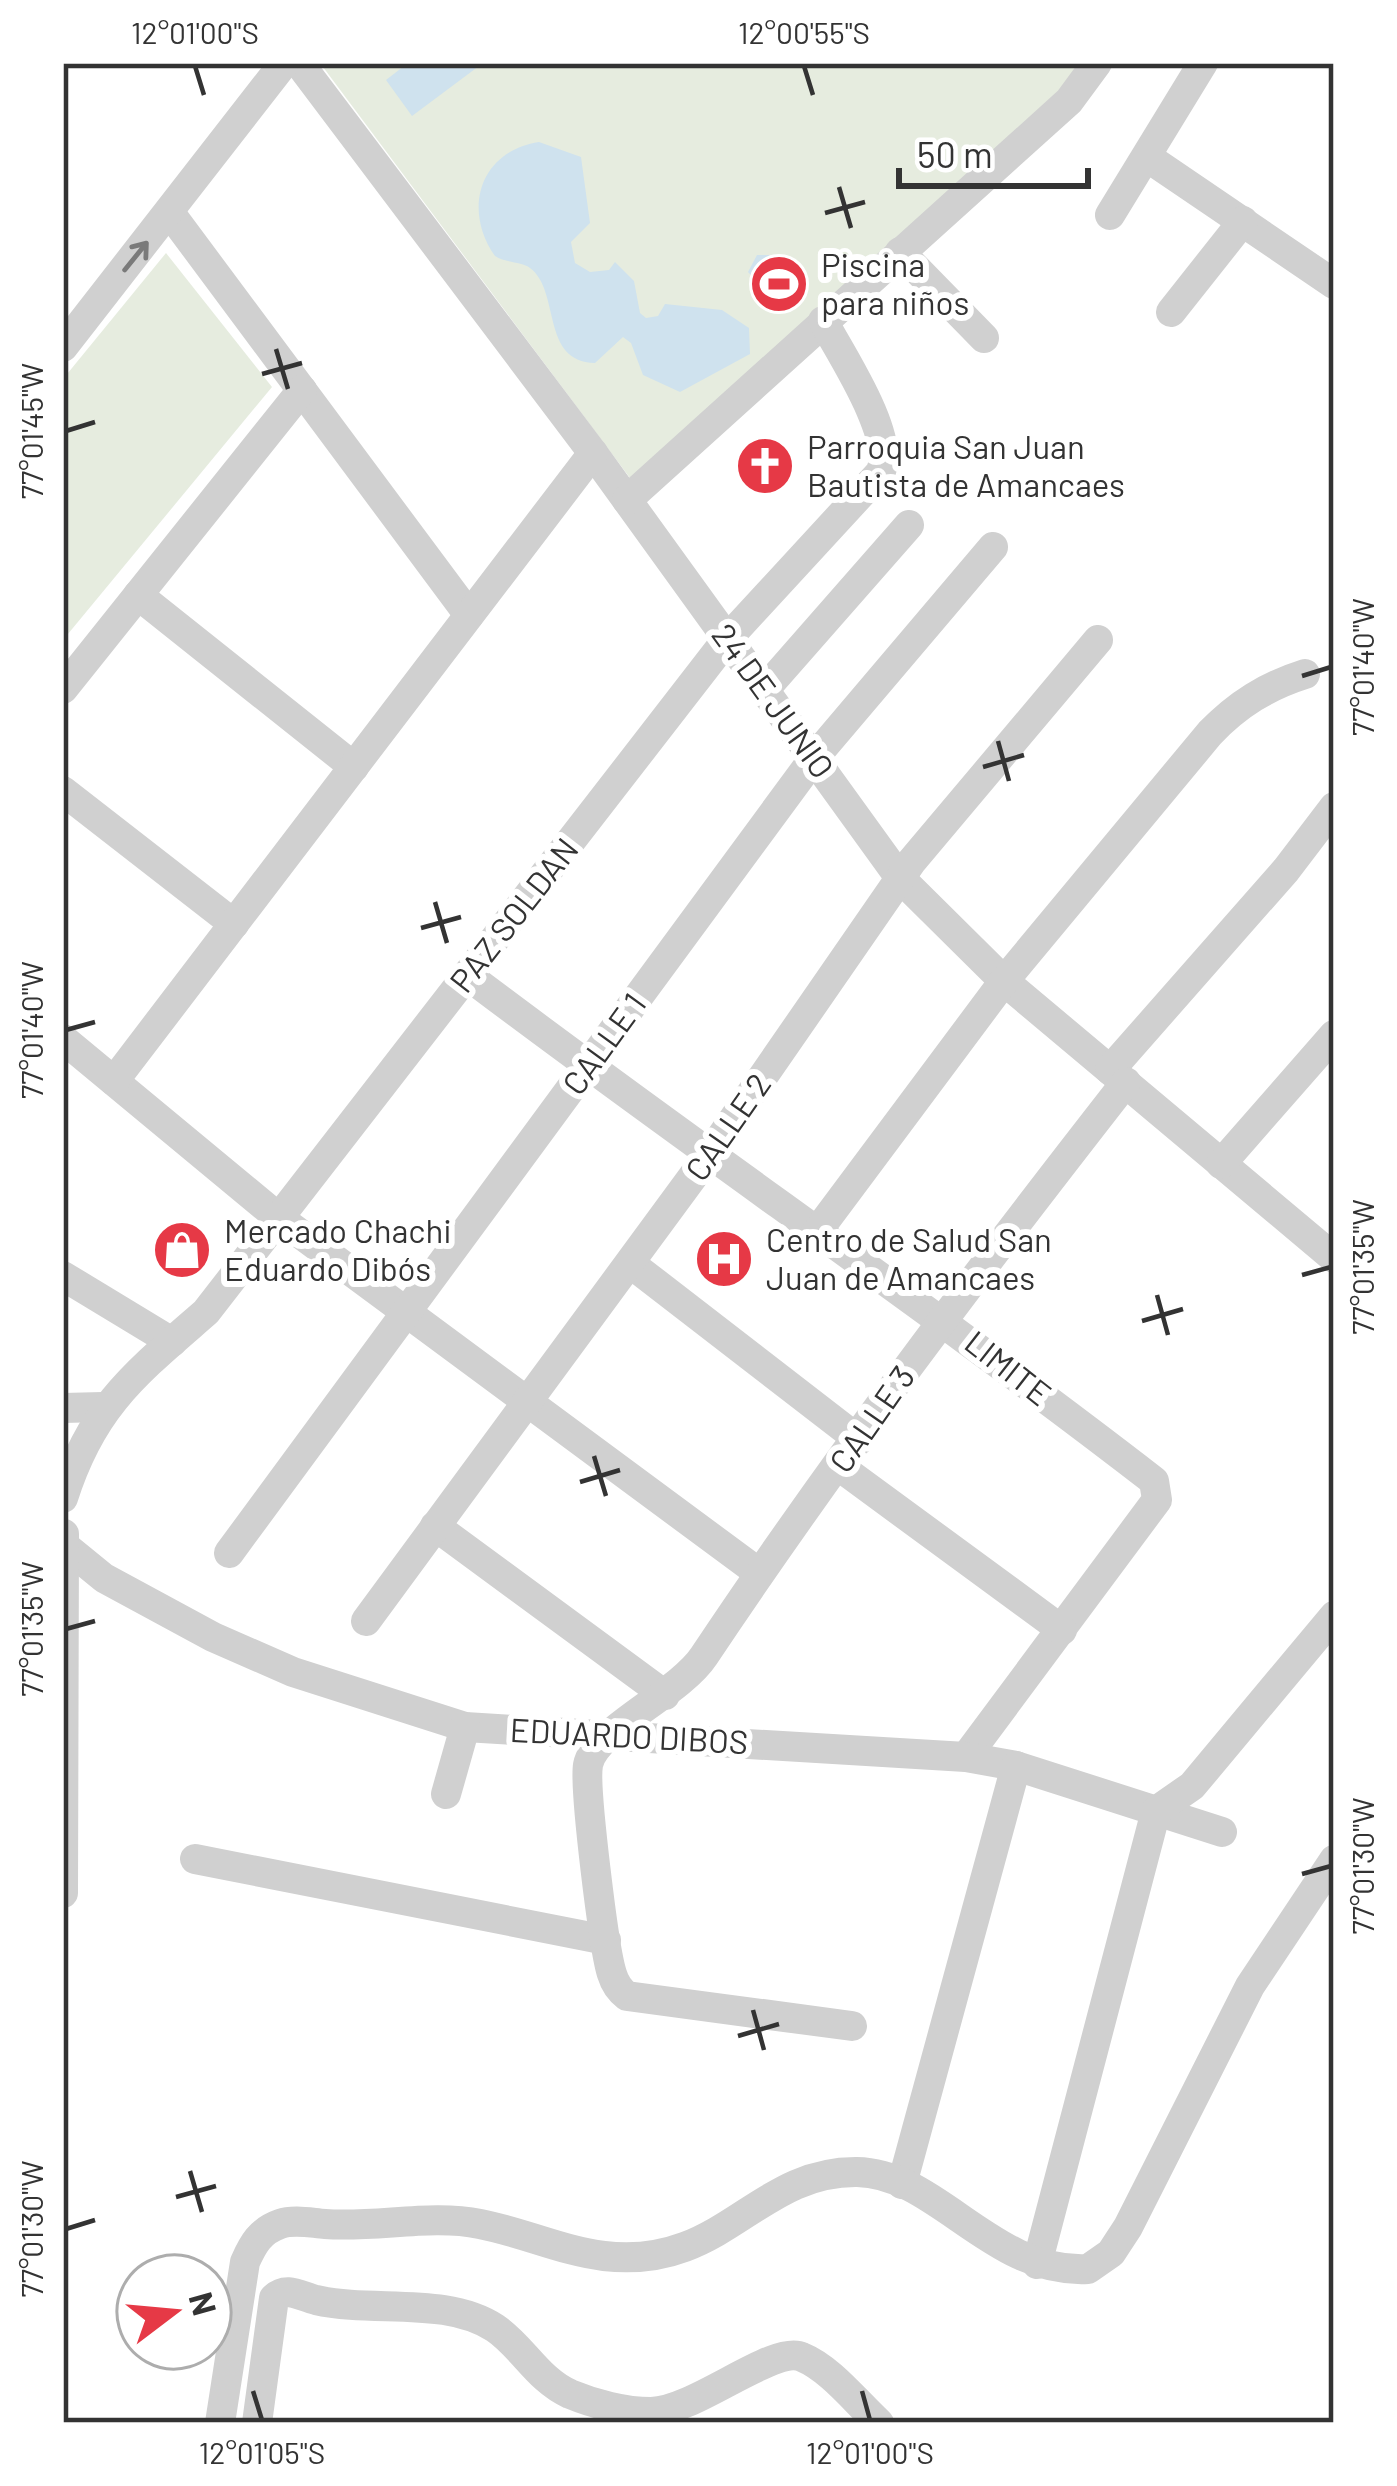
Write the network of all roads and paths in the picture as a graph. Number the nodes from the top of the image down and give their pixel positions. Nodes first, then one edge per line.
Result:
1 (284, 63) edge
2 (298, 63) edge
3 (1096, 63) edge
4 (1203, 63) edge
5 (1147, 157) junction
6 (170, 213) junction
7 (1110, 214) dead end
8 (1243, 221) junction
9 (900, 252) junction
10 (1334, 284) edge
11 (1171, 312) dead end
12 (824, 321) junction
13 (984, 338) dead end
14 (63, 347) edge
15 (302, 390) junction
16 (593, 453) junction
17 (627, 500) junction
18 (909, 526) dead end
19 (993, 547) dead end
20 (138, 595) junction
21 (469, 615) junction
22 (728, 638) junction
23 (1098, 640) dead end
24 (1306, 674) dead end
25 (63, 689) edge
26 (765, 689) junction
27 (814, 758) junction
28 (354, 767) junction
29 (63, 790) edge
30 (1334, 807) edge
31 (900, 878) junction
32 (234, 924) junction
33 (467, 975) junction
34 (1004, 981) junction
35 (1334, 1034) edge
36 (63, 1039) edge
37 (587, 1066) junction
38 (1118, 1076) junction
39 (114, 1082) junction
40 (708, 1156) junction
41 (1221, 1164) junction
42 (279, 1218) junction
43 (816, 1233) junction
44 (1334, 1258) edge
45 (631, 1264) junction
46 (63, 1276) edge
47 (405, 1311) junction
48 (942, 1317) junction
49 (172, 1342) junction
50 (526, 1401) junction
51 (104, 1407) junction
52 (63, 1408) edge
53 (859, 1440) junction
54 (840, 1467) junction
55 (63, 1498) edge
56 (435, 1526) junction
57 (64, 1542) edge
58 (229, 1553) dead end
59 (760, 1573) junction
60 (1334, 1616) edge
61 (366, 1621) dead end
62 (1062, 1630) junction
63 (665, 1695) junction
64 (465, 1727) junction
65 (602, 1736) junction
66 (966, 1757) junction
67 (1016, 1766) junction
68 (446, 1794) dead end
69 (1156, 1811) junction
70 (1222, 1832) dead end
71 (195, 1859) dead end
72 (1334, 1860) edge
73 (63, 1893) edge
74 (606, 1940) junction
75 (853, 2026) dead end
76 (902, 2184) junction
77 (1037, 2264) junction
78 (220, 2423) edge
79 (257, 2423) edge
80 (879, 2423) edge

1 - 6 street
2 - 16 street, 24 DE JUNIO
3 - 9 street
4 - 5 street
5 - 7 street
5 - 8 street
14 -> 6 street
6 - 15 street
8 - 10 street
8 - 11 street
9 - 12 street
9 - 13 street
12 - 17 street
12 - 22 street, PAZ SOLDAN
15 - 20 street
15 - 21 street
16 - 17 street, 24 DE JUNIO
16 - 21 street
17 - 22 street, 24 DE JUNIO
18 - 26 street
19 - 27 street, CALLE 1
20 - 25 street
20 - 28 street
21 - 28 street
22 - 26 street, 24 DE JUNIO
22 - 33 street, PAZ SOLDAN
23 - 31 street, CALLE 2
24 - 34 street
26 - 27 street, 24 DE JUNIO
27 - 31 street, 24 DE JUNIO
27 - 37 street, CALLE 1
28 - 32 street
29 - 32 street
30 - 38 street, CALLE 3
31 - 34 street, 24 DE JUNIO
31 - 40 street, CALLE 2
32 - 39 street
33 - 37 street, LIMITE
33 - 42 street, PAZ SOLDAN
34 - 38 street, 24 DE JUNIO
34 - 43 street
35 - 41 street
36 - 39 street
37 - 40 street, LIMITE
37 - 47 street, CALLE 1
38 - 41 street, 24 DE JUNIO
38 - 48 street, CALLE 3
39 - 42 street
40 - 43 street, LIMITE
40 - 45 street, CALLE 2
41 - 44 street, 24 DE JUNIO
42 - 47 street
42 - 49 street, PAZ SOLDAN
43 - 48 street, LIMITE
45 - 50 street, CALLE 2
45 - 53 street
46 - 49 street
47 - 50 street
47 - 58 street, CALLE 1
48 - 53 street, CALLE 3
48 - 62 street, LIMITE
49 - 51 street, PAZ SOLDAN
50 - 56 street, CALLE 2
50 - 59 street
51 - 52 street
51 - 55 street, PAZ SOLDAN
53 - 54 street, CALLE 3
54 - 59 street, CALLE 3
54 - 62 street
56 - 61 street, CALLE 2
56 - 63 street
57 - 64 street, EDUARDO DIBOS
57 - 73 street
59 - 63 street, CALLE 3
60 - 69 street
62 - 66 street, LIMITE
63 - 65 street, CALLE 3
64 - 65 street, EDUARDO DIBOS
64 - 68 street
65 - 66 street, EDUARDO DIBOS
65 - 74 street
66 - 67 street, EDUARDO DIBOS
67 - 69 street, EDUARDO DIBOS
67 - 76 street
69 - 70 street, EDUARDO DIBOS
69 - 77 street
71 - 74 street
72 - 77 street
74 - 75 street
76 - 77 street
76 - 78 street
79 - 80 street

